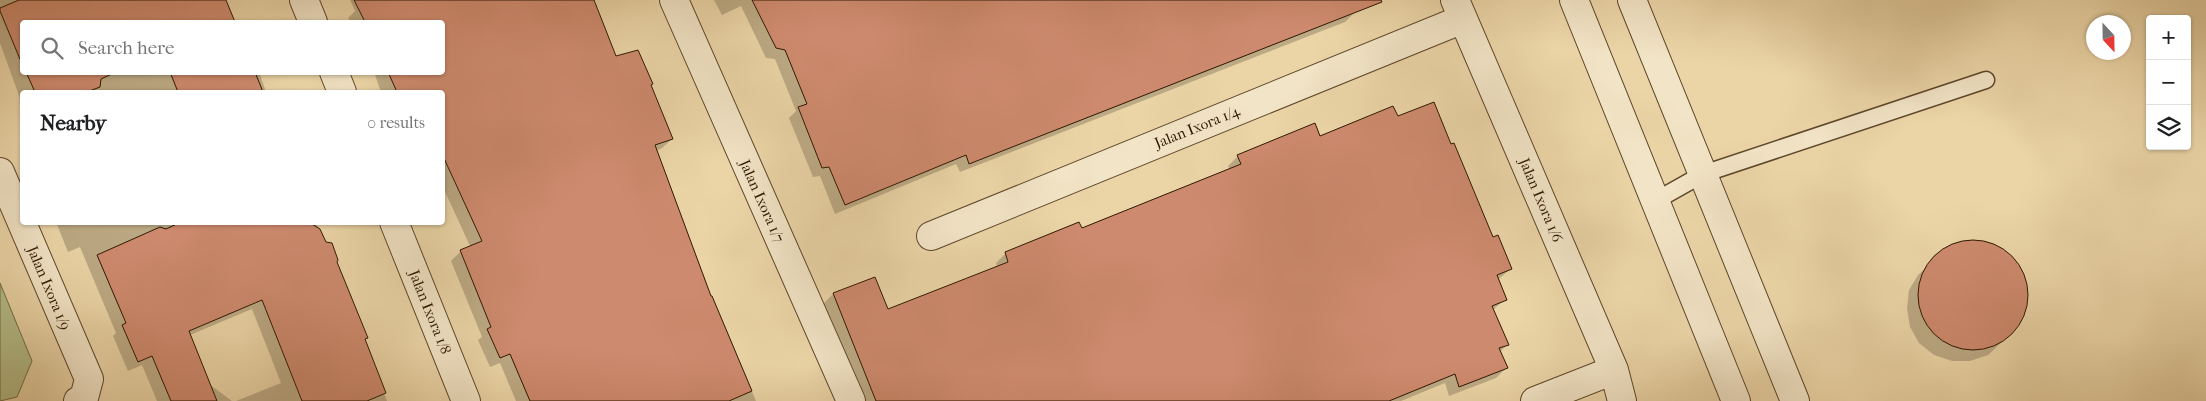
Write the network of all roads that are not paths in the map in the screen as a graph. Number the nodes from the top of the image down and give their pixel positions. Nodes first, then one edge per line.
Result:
1 (304, 0) edge
2 (674, 0) edge
3 (1574, 0) edge
4 (1632, 0) edge
5 (1459, 10) edge
6 (312, 20) edge
7 (335, 75) edge
8 (1986, 80) dead end
9 (341, 90) edge
10 (0, 172) edge
11 (1703, 174) junction
12 (1655, 201) junction
13 (20, 219) edge
14 (23, 225) edge
15 (395, 225) edge
16 (930, 236) dead end
17 (1614, 370) junction
18 (78, 401) edge
19 (466, 401) edge
20 (851, 401) edge
21 (1535, 401) edge
22 (1622, 401) edge
23 (1736, 401) edge
24 (1795, 401) edge

1 - 6 street
2 - 20 street, Jalan Ixora 1/7
3 - 12 street
4 - 11 street
5 - 16 street, Jalan Ixora 1/4
5 - 17 street, Jalan Ixora 1/6
7 - 9 street
8 - 11 lane
10 - 13 street, Jalan Ixora 1/9
11 - 12 lane
11 - 24 street
12 - 23 street
14 - 18 street, Jalan Ixora 1/9
15 - 19 street, Jalan Ixora 1/8
17 - 21 street
17 - 22 street, Jalan Ixora 1/6

